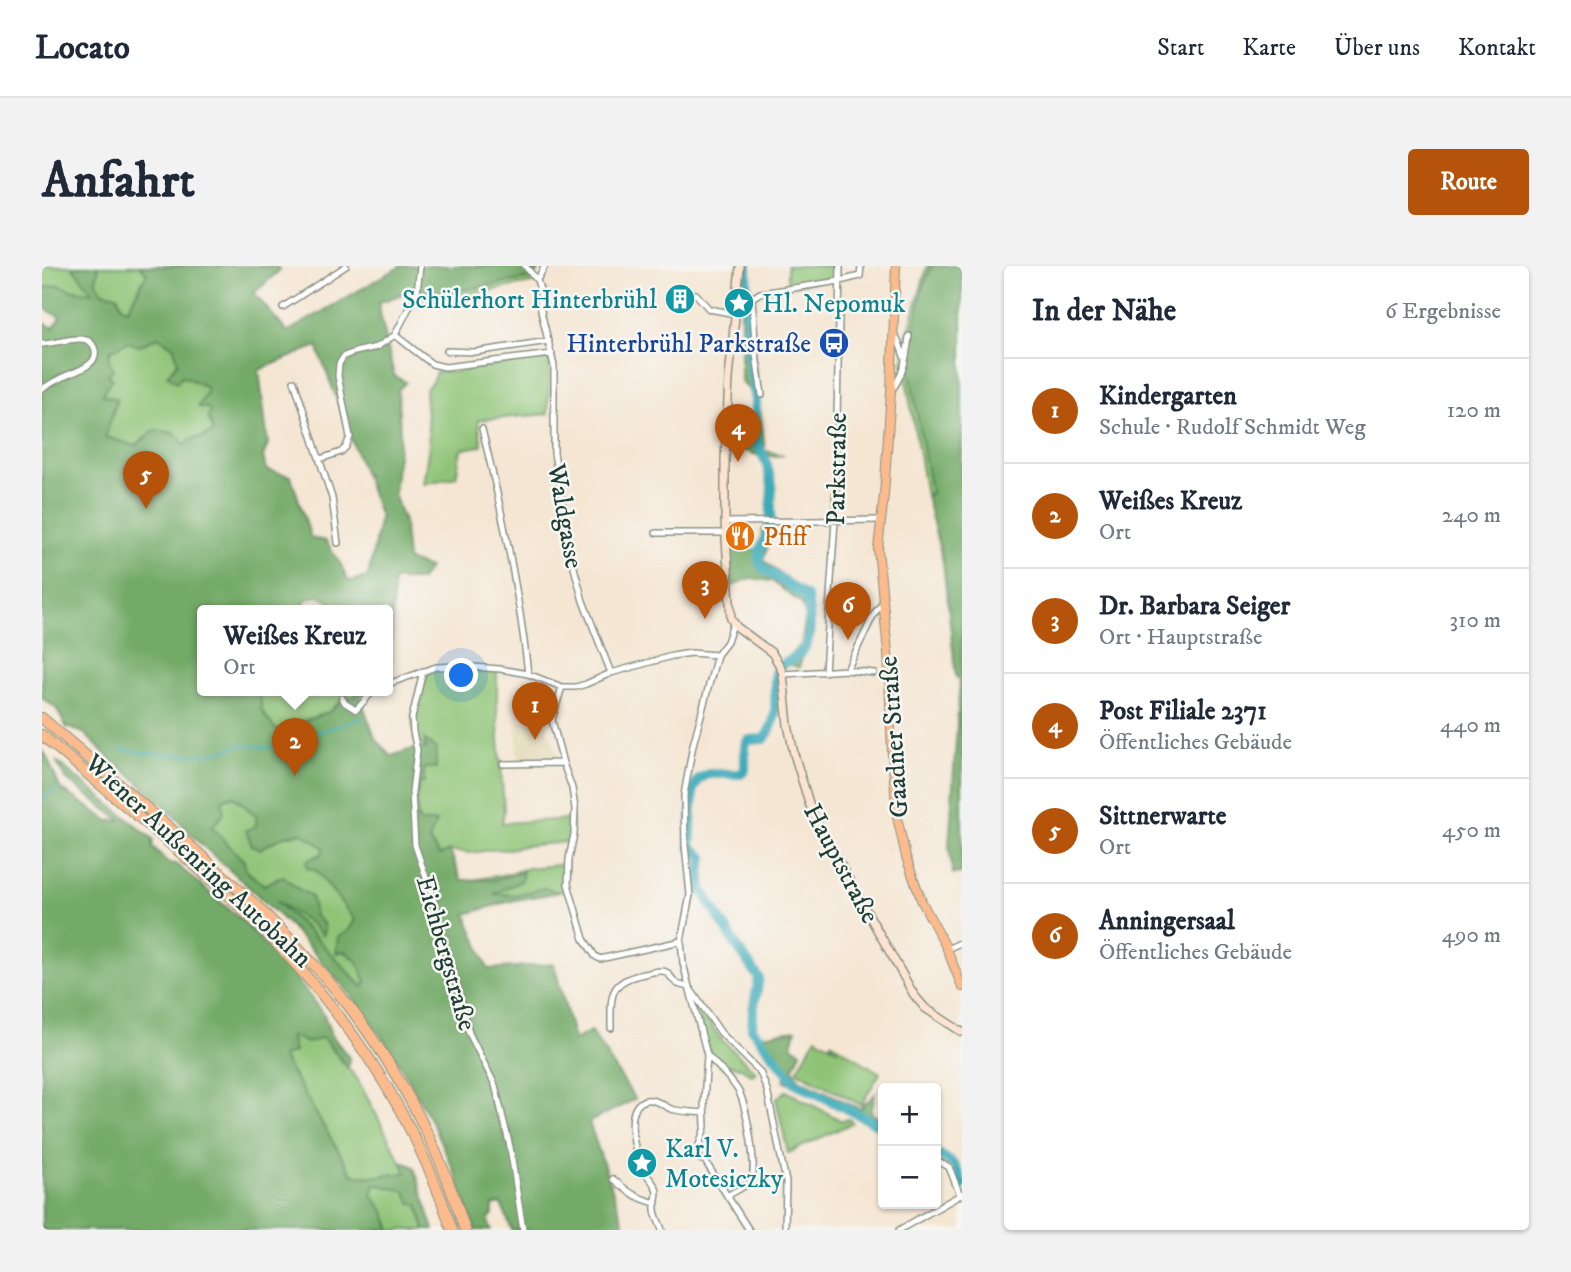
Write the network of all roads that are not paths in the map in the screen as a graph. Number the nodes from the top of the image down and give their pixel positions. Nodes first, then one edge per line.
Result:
1 (346, 266) edge
2 (420, 266) edge
3 (525, 266) edge
4 (545, 266) edge
5 (740, 266) edge
6 (840, 266) edge
7 (861, 266) edge
8 (896, 266) edge
9 (537, 280) junction
10 (840, 281) junction
11 (685, 293) dead end
12 (751, 298) junction
13 (740, 300) junction
14 (284, 307) dead end
15 (736, 314) junction
16 (893, 333) junction
17 (395, 335) junction
18 (909, 335) dead end
19 (549, 341) junction
20 (42, 344) edge
21 (447, 351) dead end
22 (552, 354) junction
23 (906, 361) junction
24 (294, 381) dead end
25 (42, 389) edge
26 (891, 391) junction
27 (762, 395) dead end
28 (482, 429) dead end
29 (320, 459) junction
30 (835, 520) junction
31 (882, 520) junction
32 (725, 522) junction
33 (656, 533) dead end
34 (725, 533) junction
35 (338, 543) dead end
36 (883, 602) junction
37 (733, 624) junction
38 (717, 655) junction
39 (781, 669) junction
40 (847, 670) junction
41 (423, 671) junction
42 (611, 673) junction
43 (825, 673) junction
44 (874, 673) dead end
45 (528, 674) junction
46 (393, 682) edge
47 (562, 687) junction
48 (369, 696) edge
49 (342, 698) dead end
50 (42, 718) edge
51 (42, 735) edge
52 (563, 763) junction
53 (503, 764) dead end
54 (681, 941) junction
55 (962, 942) edge
56 (947, 949) junction
57 (689, 987) junction
58 (962, 987) edge
59 (611, 1028) dead end
60 (962, 1032) edge
61 (707, 1055) junction
62 (704, 1113) junction
63 (941, 1163) edge
64 (613, 1179) dead end
65 (961, 1194) edge
66 (727, 1196) junction
67 (656, 1203) junction
68 (452, 1230) edge
69 (465, 1230) edge
70 (523, 1230) edge
71 (662, 1230) edge
72 (749, 1230) edge
73 (785, 1230) edge
74 (899, 1230) edge

1 - 14 street
2 - 17 street
3 - 9 street
4 - 9 street
5 - 13 main road
6 - 10 street, Parkstraße
7 - 10 street
8 - 16 main road, Gaadner Straße
9 - 19 street, Waldgasse
10 - 12 street
10 - 30 street, Parkstraße
11 - 15 street
12 - 13 street
12 - 27 street
13 - 15 main road
15 - 32 main road
16 - 23 street
16 - 26 main road, Gaadner Straße
17 - 22 street
17 - 29 street
18 - 23 street
19 - 21 street
19 - 22 street, Waldgasse
20 - 25 street
22 - 42 street, Waldgasse
23 - 26 street
24 - 29 street
26 - 31 main road, Gaadner Straße
28 - 45 street
29 - 35 street
30 - 31 street
30 - 32 street
30 - 43 street, Parkstraße
31 - 36 main road, Gaadner Straße
32 - 34 main road
33 - 34 street
34 - 37 main road
36 - 40 street
36 - 56 main road, Gaadner Straße
37 - 38 street
37 - 39 main road
38 - 42 street
38 - 54 street
39 - 43 street
39 - 60 main road, Hauptstraße
40 - 43 street
40 - 44 street
41 - 45 street
41 - 46 street
41 - 70 street, Eichbergstraße
42 - 47 street
45 - 47 street
47 - 52 street
48 - 49 street
50 - 69 highway, Wiener Außenring Autobahn
51 - 68 highway, Wiener Außenring Autobahn
52 - 53 street
52 - 54 street
54 - 57 street
55 - 56 street
56 - 58 main road, Gaadner Straße
57 - 59 street
57 - 61 street
57 - 73 street
61 - 62 street
61 - 66 street
62 - 66 street
62 - 67 street
63 - 65 street
64 - 67 street
65 - 74 street
66 - 72 street
67 - 71 street

